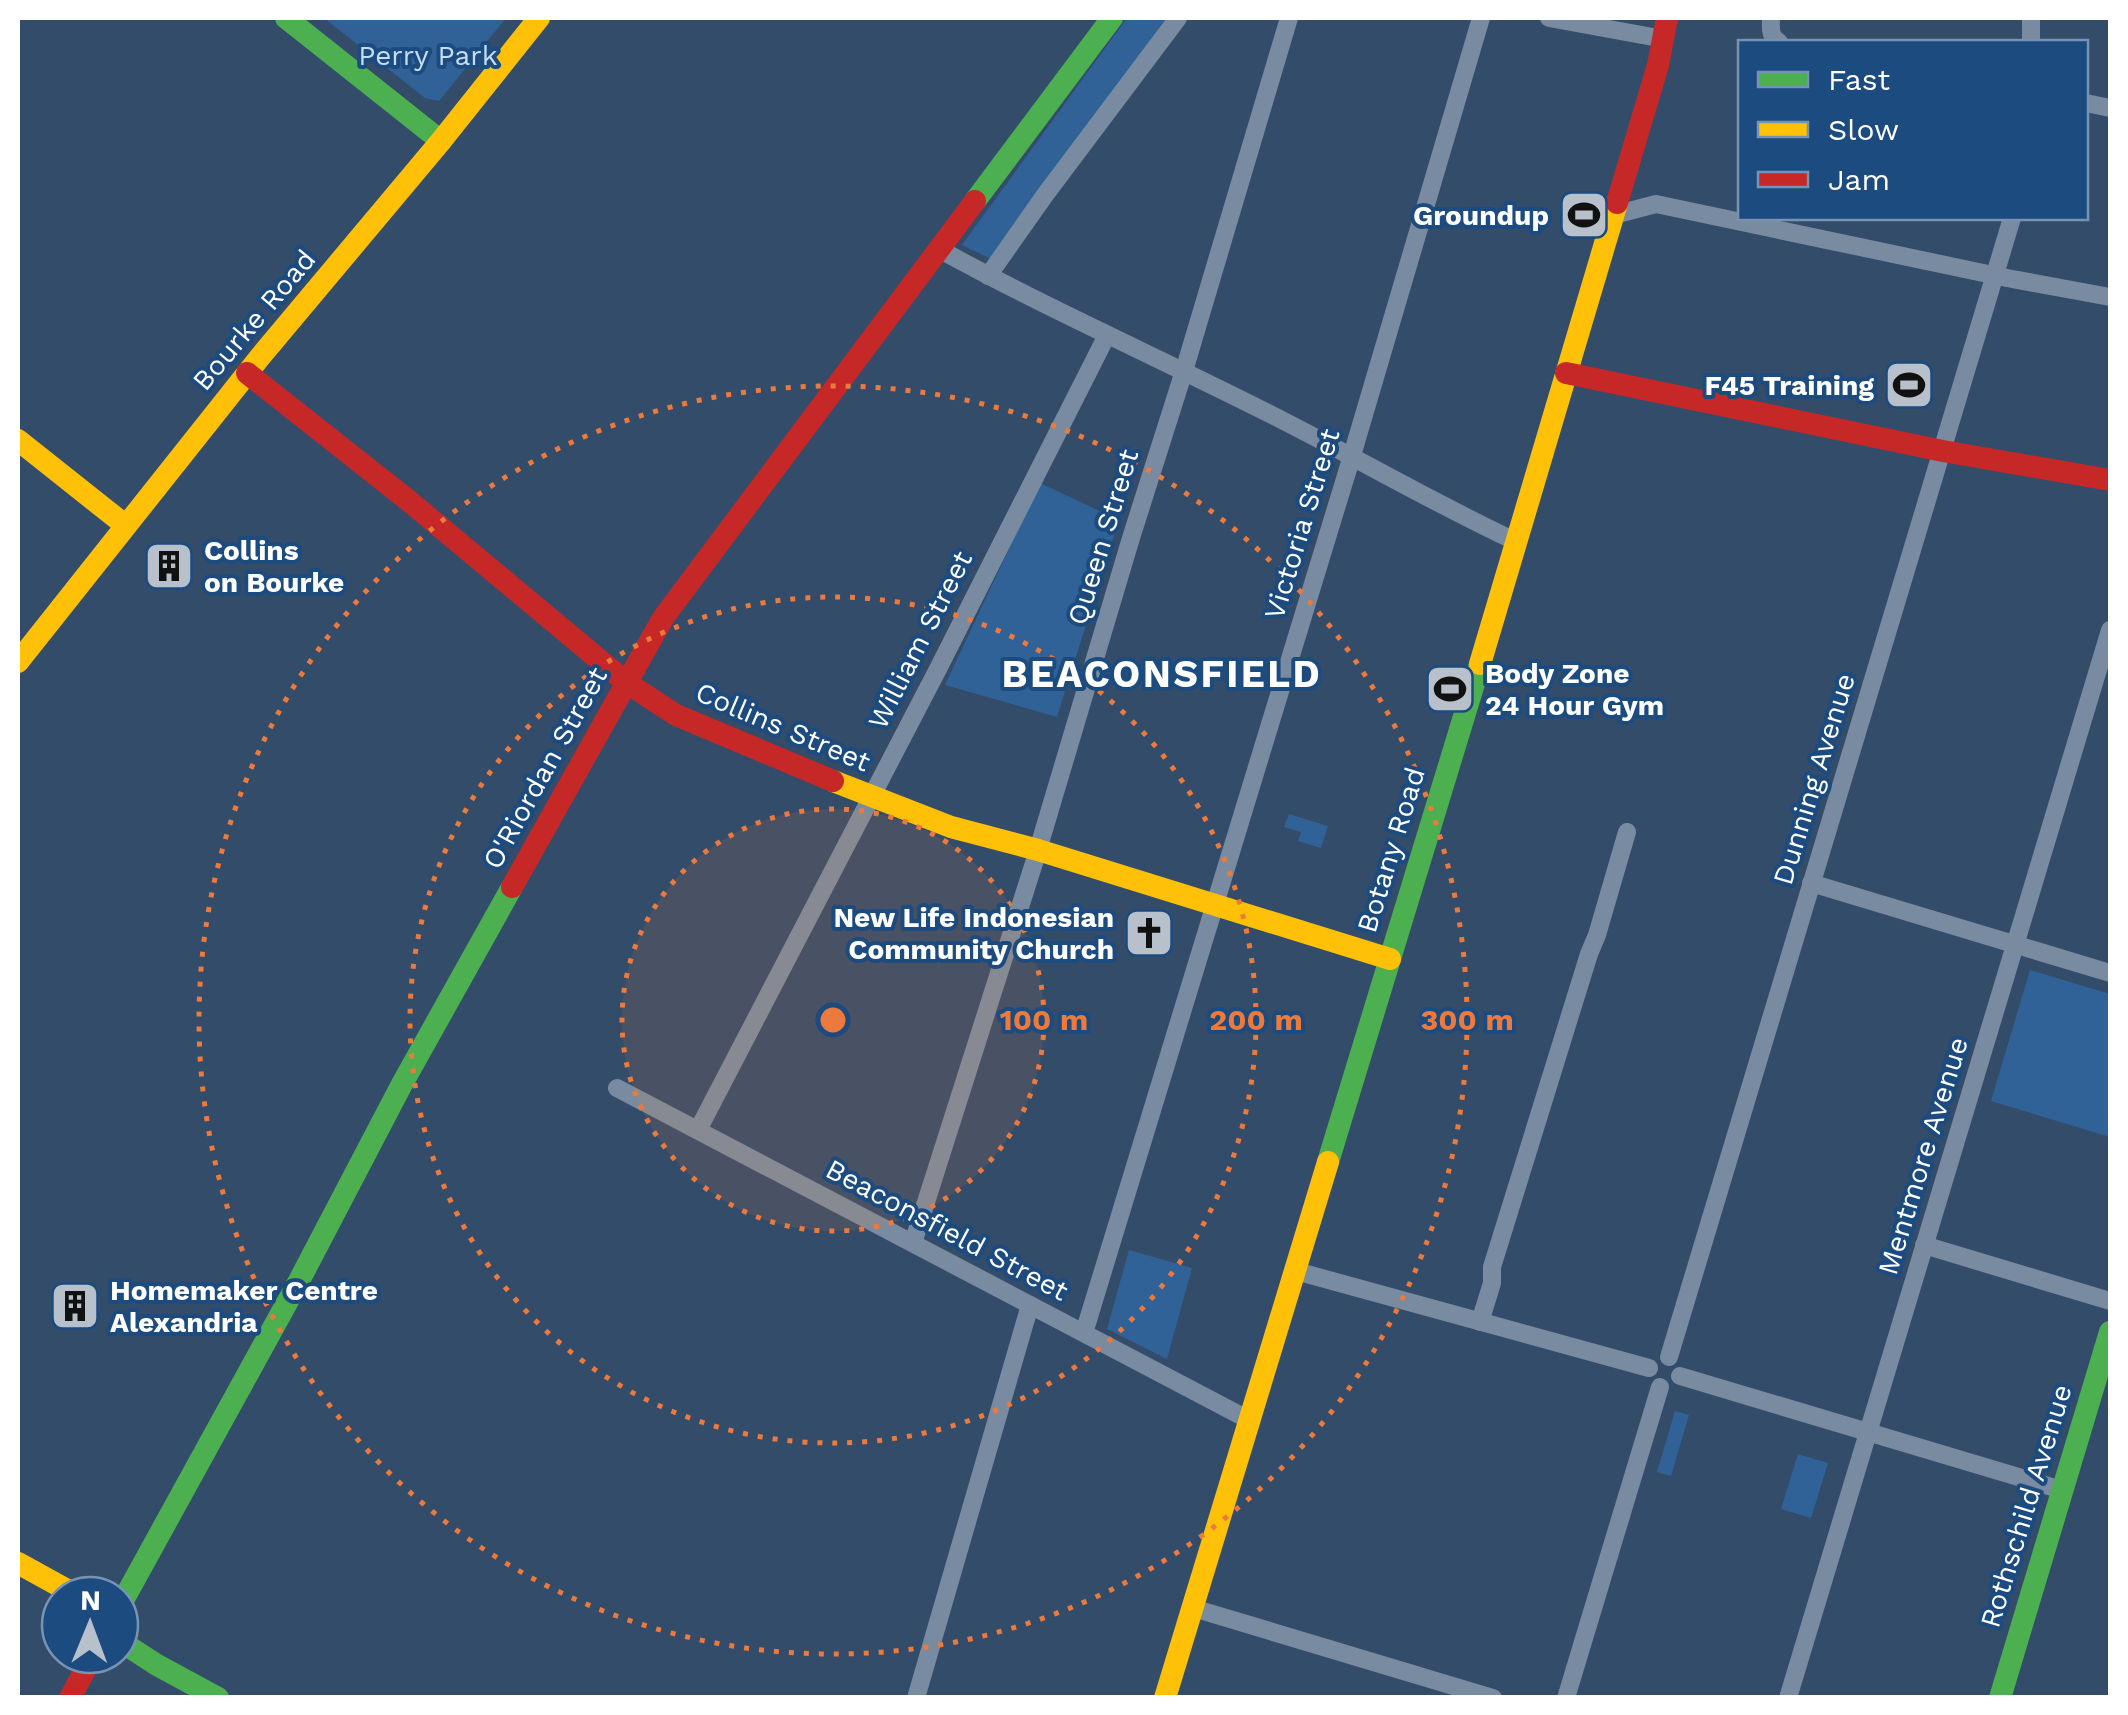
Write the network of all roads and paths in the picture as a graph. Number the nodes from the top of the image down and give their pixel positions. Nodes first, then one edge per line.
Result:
1 (286, 18) edge
2 (539, 18) edge
3 (1112, 18) edge
4 (1178, 18) edge
5 (1289, 18) edge
6 (1481, 18) edge
7 (1550, 18) edge
8 (1666, 28) edge
9 (442, 141) junction
10 (1614, 214) junction
11 (2011, 220) edge
12 (939, 248) junction
13 (988, 276) junction
14 (1996, 276) junction
15 (2110, 297) edge
16 (1107, 335) junction
17 (1184, 371) junction
18 (247, 373) junction
19 (1566, 374) junction
20 (18, 440) edge
21 (1944, 451) junction
22 (1352, 457) junction
23 (2110, 480) edge
24 (125, 526) junction
25 (1516, 542) junction
26 (2110, 630) edge
27 (18, 662) edge
28 (628, 683) junction
29 (870, 797) junction
30 (1627, 832) dead end
31 (1038, 850) junction
32 (1812, 883) junction
33 (1214, 904) junction
34 (2016, 945) junction
35 (1390, 959) junction
36 (2110, 974) edge
37 (616, 1088) dead end
38 (698, 1130) junction
39 (913, 1243) junction
40 (1924, 1246) junction
41 (1296, 1271) junction
42 (2110, 1301) edge
43 (1030, 1305) junction
44 (1480, 1322) junction
45 (2110, 1332) edge
46 (1084, 1333) junction
47 (1670, 1357) junction
48 (1649, 1368) junction
49 (1680, 1376) junction
50 (1660, 1387) junction
51 (1251, 1421) junction
52 (1868, 1432) junction
53 (2062, 1490) junction
54 (18, 1563) edge
55 (40, 1575) edge
56 (137, 1575) edge
57 (1193, 1608) junction
58 (140, 1654) edge
59 (82, 1675) edge
60 (70, 1698) edge
61 (218, 1698) edge
62 (916, 1698) edge
63 (1166, 1698) edge
64 (1493, 1698) edge
65 (1566, 1698) edge
66 (1788, 1698) edge
67 (2000, 1698) edge

1 - 9 main road
2 - 9 main road, Bourke Road
3 - 12 main road, O'Riordan Street
4 - 13 street
5 - 17 street, Queen Street
6 - 22 street, Victoria Street
7 - 8 street
8 - 10 main road, Botany Road
9 - 18 main road, Bourke Road
10 - 14 street
10 - 19 main road, Botany Road
11 - 14 street, Dunning Avenue
12 - 13 street
12 - 28 main road, O'Riordan Street
13 - 16 street
14 - 15 street
14 - 21 street, Dunning Avenue
16 - 17 street
16 - 29 street, William Street
17 - 22 street
17 - 31 street, Queen Street
18 - 24 main road, Bourke Road
18 - 28 main road, Collins Street
19 - 21 main road
19 - 25 main road, Botany Road
20 - 24 main road
21 - 23 main road
21 - 32 street, Dunning Avenue
22 - 25 street
22 - 33 street, Victoria Street
24 - 27 main road, Bourke Road
25 - 35 main road, Botany Road
26 - 34 street, Mentmore Avenue
28 - 29 main road, Collins Street
28 - 56 main road, O'Riordan Street
29 - 31 main road, Collins Street
29 - 38 street, William Street
30 - 44 street
31 - 33 main road, Collins Street
31 - 39 street, Queen Street
32 - 34 street
32 - 47 street, Dunning Avenue
33 - 35 main road, Collins Street
33 - 46 street, Victoria Street
34 - 36 street
34 - 40 street, Mentmore Avenue
35 - 41 main road, Botany Road
37 - 38 street, Beaconsfield Street
38 - 39 street, Beaconsfield Street
39 - 43 street, Beaconsfield Street
40 - 42 street
40 - 52 street, Mentmore Avenue
41 - 44 street
41 - 51 main road, Botany Road
43 - 46 street, Beaconsfield Street
43 - 62 street
44 - 48 street
45 - 53 main road, Rothschild Avenue
46 - 51 street, Beaconsfield Street
47 - 48 street
47 - 49 street
48 - 50 street
49 - 50 street
49 - 52 street
50 - 65 street
51 - 57 main road, Botany Road
52 - 53 street
52 - 66 street, Mentmore Avenue
53 - 67 main road, Rothschild Avenue
54 - 55 main road
57 - 63 main road, Botany Road
57 - 64 street
58 - 61 main road
59 - 60 main road

